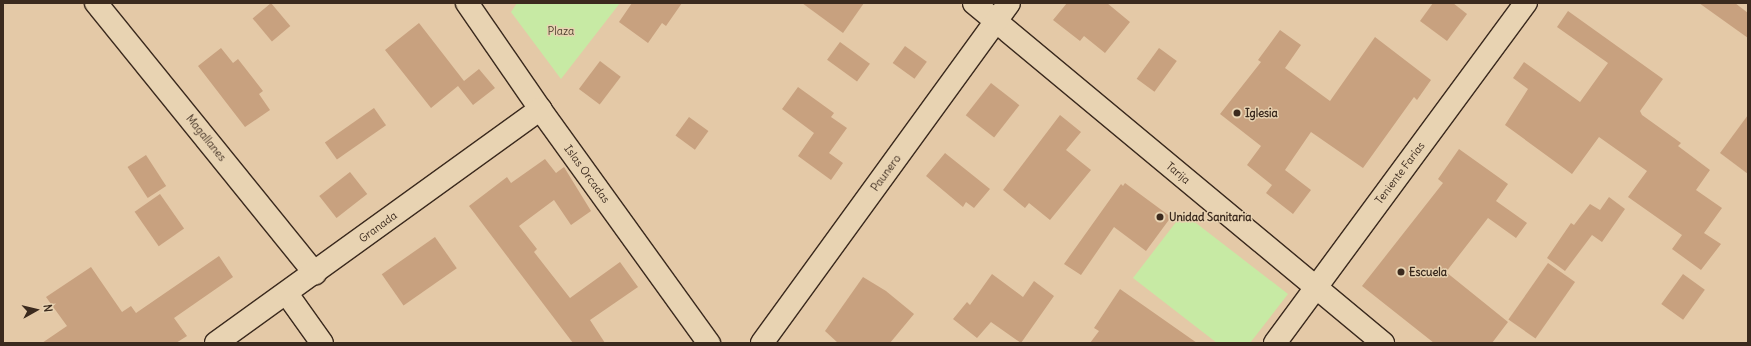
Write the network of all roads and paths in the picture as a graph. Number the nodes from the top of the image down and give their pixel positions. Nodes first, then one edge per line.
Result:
1 (96, 3) edge
2 (974, 3) edge
3 (1009, 3) edge
4 (1526, 3) edge
5 (474, 6) edge
6 (996, 22) junction
7 (540, 109) junction
8 (315, 273) junction
9 (1316, 287) junction
10 (287, 294) junction
11 (216, 343) edge
12 (322, 343) edge
13 (709, 343) edge
14 (762, 343) edge
15 (1275, 343) edge
16 (1383, 343) edge

1 - 8 street, Magallanes
2 - 6 street, Tarija
3 - 6 street, Paunero
4 - 9 street, Teniente Farías
5 - 7 street, Islas Orcadas
6 - 9 street, Tarija
6 - 14 street, Paunero
7 - 8 street, Granada
7 - 13 street, Islas Orcadas
8 - 10 street, Granada
9 - 15 street, Teniente Farías
9 - 16 street, Tarija
10 - 11 street, Granada
10 - 12 street

